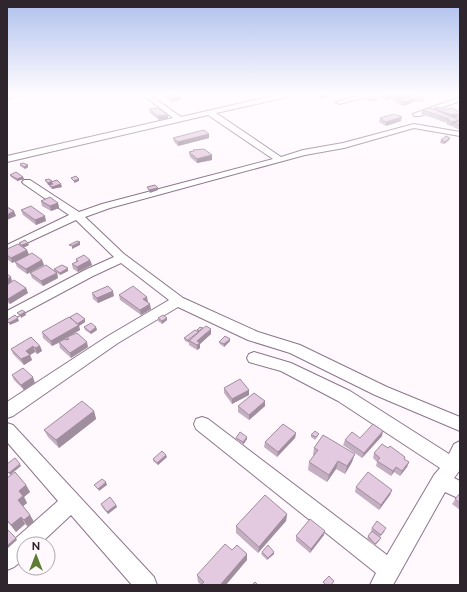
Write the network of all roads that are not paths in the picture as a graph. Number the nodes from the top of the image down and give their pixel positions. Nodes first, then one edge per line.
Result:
1 (163, 123) edge
2 (225, 123) edge
3 (460, 134) edge
4 (7, 158) edge
5 (280, 160) junction
6 (27, 182) dead end
7 (78, 216) junction
8 (7, 248) edge
9 (122, 258) junction
10 (178, 301) junction
11 (7, 317) edge
12 (254, 358) dead end
13 (7, 411) edge
14 (202, 424) dead end
15 (460, 424) edge
16 (7, 430) edge
17 (456, 458) edge
18 (441, 481) junction
19 (460, 490) edge
20 (72, 501) junction
21 (33, 536) edge
22 (16, 552) edge
23 (7, 560) edge
24 (385, 578) edge
25 (146, 585) edge

1 - 4 street
2 - 5 street
3 - 5 street
5 - 7 street
6 - 7 street
7 - 8 street
7 - 9 street
9 - 10 street
9 - 11 street
10 - 13 street
10 - 15 street
12 - 17 street
14 - 24 street
16 - 20 street
17 - 18 street
18 - 19 street
18 - 24 street
20 - 21 street
20 - 25 street
22 - 23 street

